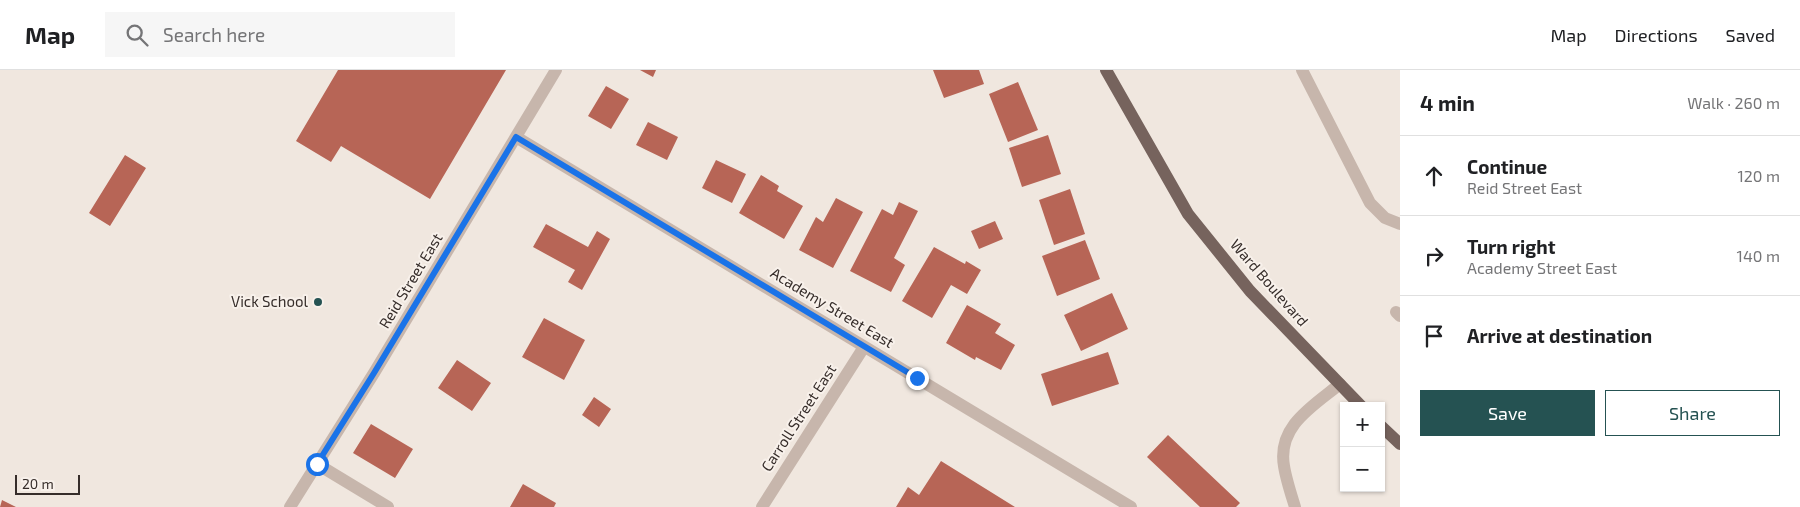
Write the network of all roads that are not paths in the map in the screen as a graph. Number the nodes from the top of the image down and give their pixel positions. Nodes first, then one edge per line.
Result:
1 (556, 70) edge
2 (1106, 70) edge
3 (1302, 70) edge
4 (516, 137) junction
5 (1400, 224) edge
6 (1400, 311) edge
7 (1400, 316) edge
8 (864, 347) junction
9 (1340, 384) junction
10 (1357, 402) edge
11 (1385, 430) edge
12 (1400, 444) edge
13 (317, 464) junction
14 (290, 507) edge
15 (388, 507) edge
16 (762, 507) edge
17 (1131, 507) edge
18 (1295, 507) edge

1 - 4 street, Reid Street East
2 - 9 main road, Ward Boulevard
3 - 5 street
4 - 8 street, Academy Street East
4 - 13 street, Reid Street East
6 - 7 street
8 - 16 street, Carroll Street East
8 - 17 street, Academy Street East
9 - 10 main road, Ward Boulevard
9 - 18 street
11 - 12 main road
13 - 14 street, Reid Street East
13 - 15 street

